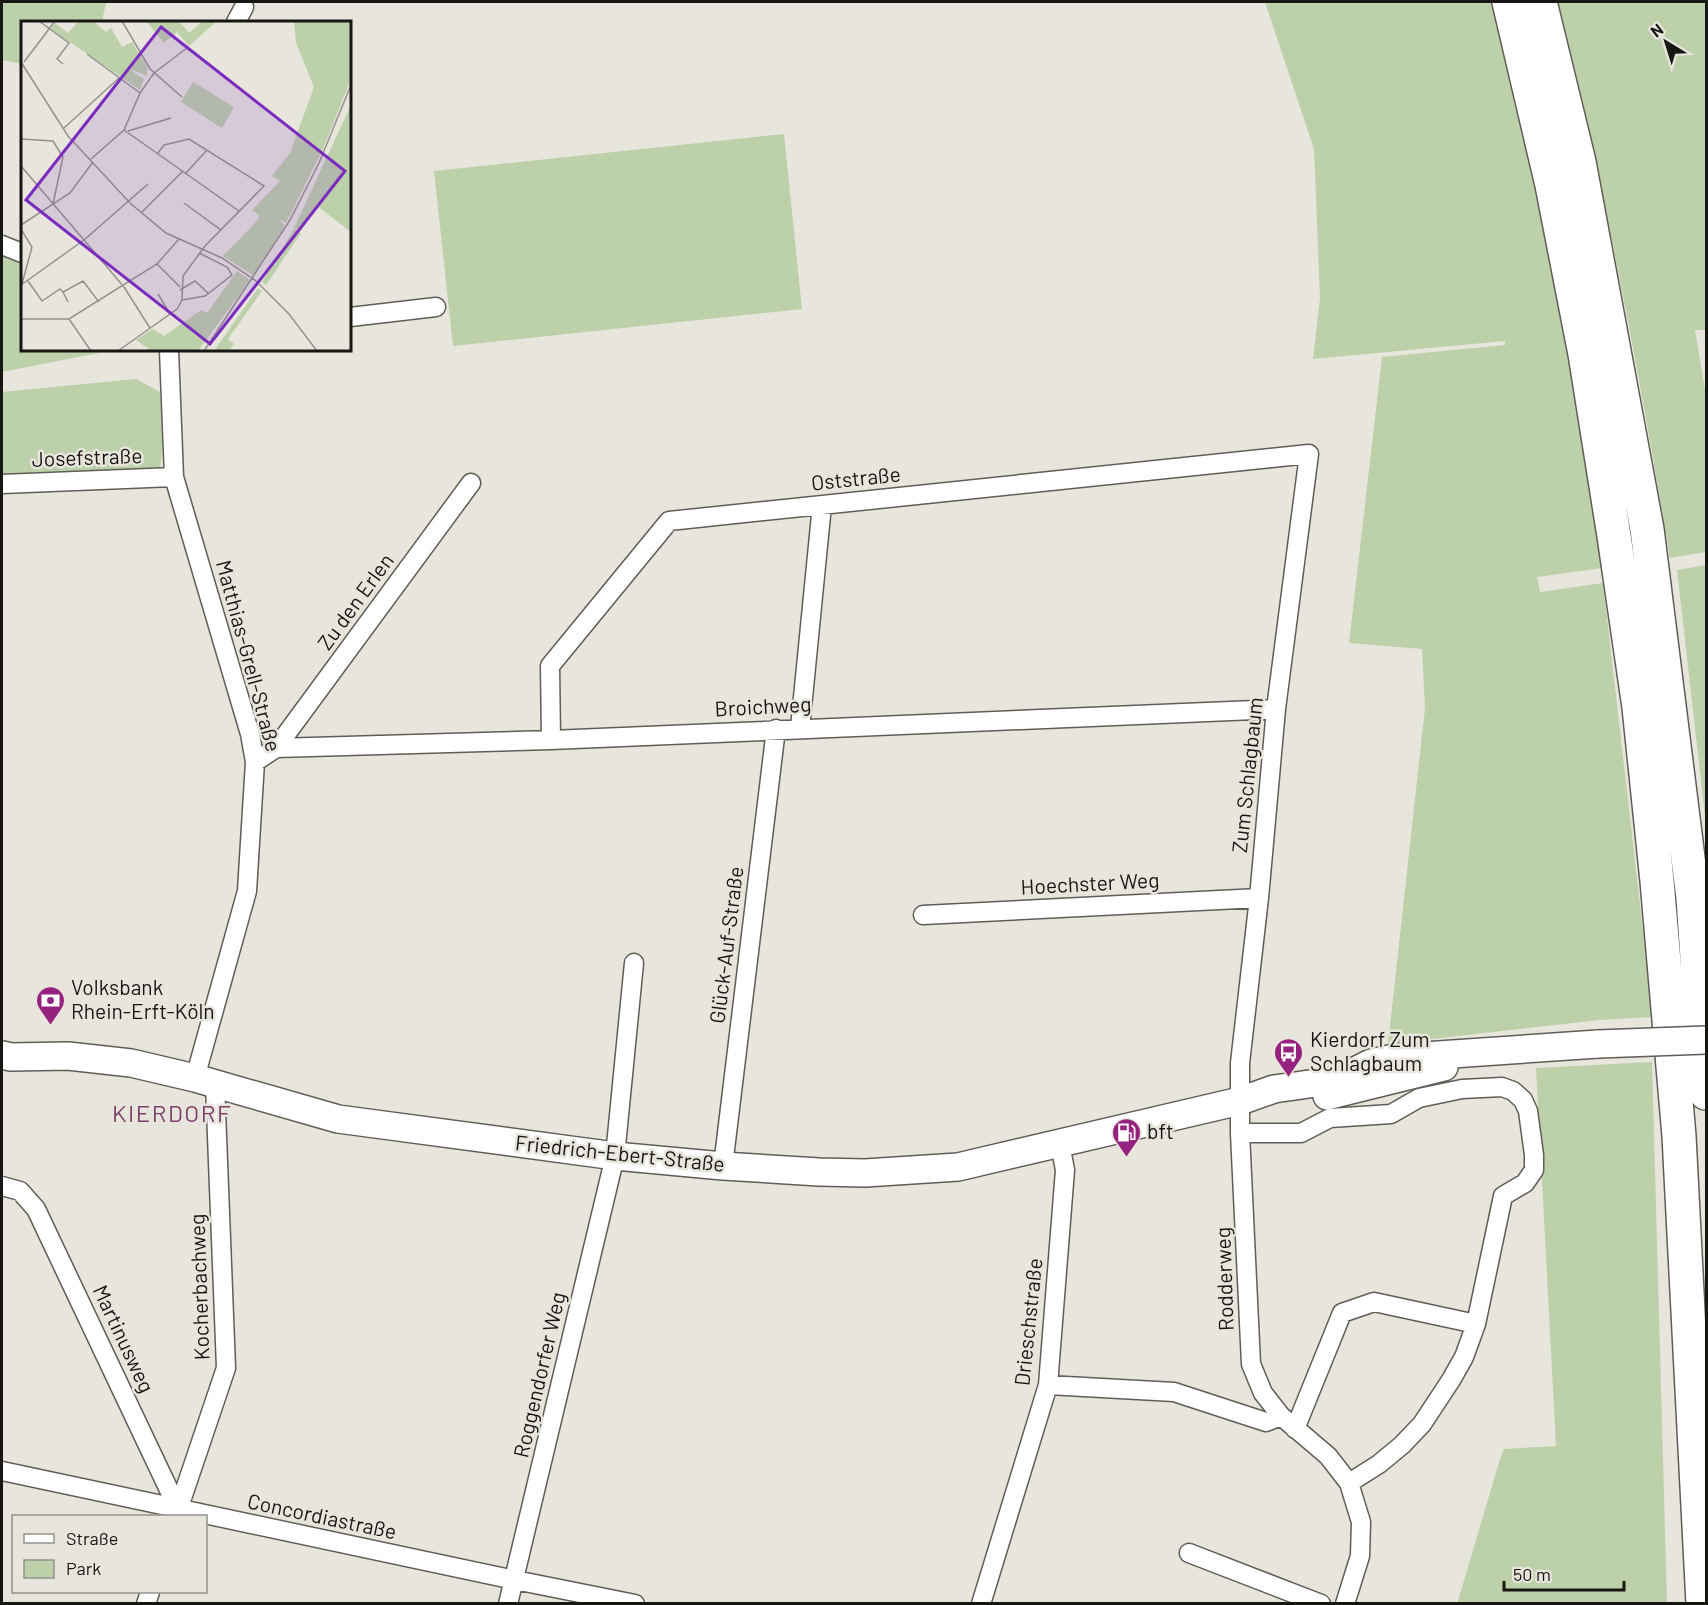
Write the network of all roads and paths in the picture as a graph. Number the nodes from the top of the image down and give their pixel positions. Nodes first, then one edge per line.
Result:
1 (1509, 2) edge
2 (1540, 2) edge
3 (2, 244) edge
4 (21, 253) edge
5 (436, 307) dead end
6 (351, 317) edge
7 (169, 351) edge
8 (1309, 454) joint
9 (174, 477) junction
10 (471, 483) dead end
11 (2, 484) edge
12 (822, 505) junction
13 (1276, 709) junction
14 (800, 728) junction
15 (776, 729) junction
16 (551, 740) junction
17 (276, 748) junction
18 (255, 762) junction
19 (1259, 898) junction
20 (923, 915) dead end
21 (634, 963) dead end
22 (1707, 1040) edge
23 (2, 1055) edge
24 (205, 1081) junction
25 (1707, 1093) edge
26 (1240, 1101) junction
27 (1240, 1133) junction
28 (1060, 1144) junction
29 (615, 1156) junction
30 (723, 1166) junction
31 (2, 1186) edge
32 (1476, 1324) junction
33 (1048, 1385) junction
34 (1281, 1416) junction
35 (1296, 1429) junction
36 (2, 1471) edge
37 (1349, 1483) junction
38 (177, 1513) edge
39 (207, 1519) edge
40 (1189, 1553) dead end
41 (515, 1580) junction
42 (508, 1604) edge
43 (635, 1604) edge
44 (981, 1604) edge
45 (1321, 1604) edge
46 (1345, 1604) edge
47 (1703, 1604) edge

1 - 47 highway
2 - 25 highway
3 - 4 street
5 - 6 street
7 - 9 street, Matthias-Grell-Straße
8 - 12 street, Oststraße
8 - 13 street, Zum Schlagbaum
9 - 11 street, Josefstraße
9 - 18 street, Matthias-Grell-Straße
10 - 17 street, Zu den Erlen
12 - 14 street
12 - 16 street, Oststraße
13 - 14 street, Broichweg
13 - 19 street, Zum Schlagbaum
14 - 15 street, Broichweg
15 - 16 street, Broichweg
15 - 30 street, Glück-Auf-Straße
16 - 17 street, Broichweg
17 - 18 street
18 - 24 street, Matthias-Grell-Straße
19 - 20 street, Hoechster Weg
19 - 26 street, Zum Schlagbaum
21 - 29 street, Roggendorfer Weg
22 - 26 main road, Friedrich-Ebert-Straße, bridge
23 - 24 main road, Friedrich-Ebert-Straße
24 - 29 main road, Friedrich-Ebert-Straße
24 - 38 street, Kocherbachweg
26 - 27 street, Rodderweg
26 - 28 main road, Friedrich-Ebert-Straße
27 - 32 street
27 - 34 street, Rodderweg
28 - 30 main road, Friedrich-Ebert-Straße
28 - 33 street, Drieschstraße
29 - 30 main road, Friedrich-Ebert-Straße
29 - 41 street, Roggendorfer Weg
31 - 38 street, Martinusweg
32 - 35 street
32 - 37 street
33 - 34 street
33 - 44 street, Drieschstraße
34 - 35 street, Rodderweg
35 - 37 street, Rodderweg
36 - 38 street, Concordiastraße
37 - 46 street, Rodderweg
39 - 41 street, Concordiastraße
40 - 45 street
41 - 42 street, Roggendorfer Weg
41 - 43 street, Concordiastraße

